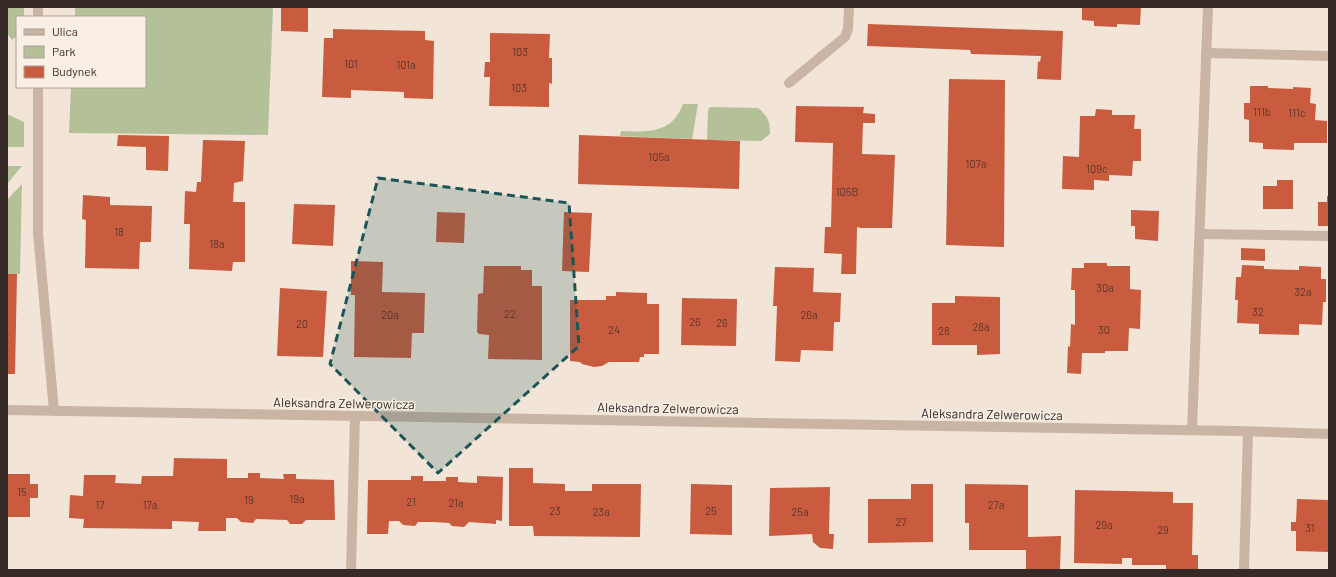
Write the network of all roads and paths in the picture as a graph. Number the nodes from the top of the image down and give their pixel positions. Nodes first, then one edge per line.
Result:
1 (849, 7) edge
2 (1208, 7) edge
3 (1206, 53) junction
4 (1329, 56) edge
5 (789, 83) dead end
6 (38, 88) edge
7 (1200, 234) junction
8 (1329, 236) edge
9 (7, 410) edge
10 (54, 411) junction
11 (356, 416) junction
12 (1192, 430) junction
13 (1248, 432) junction
14 (1329, 434) edge
15 (352, 570) edge
16 (1244, 570) edge

1 - 5 street
2 - 3 street
3 - 4 street
3 - 7 street
6 - 10 street
7 - 8 street
7 - 12 street
9 - 10 street, Aleksandra Zelwerowicza
10 - 11 street, Aleksandra Zelwerowicza
11 - 12 street, Aleksandra Zelwerowicza
11 - 15 street
12 - 13 street, Aleksandra Zelwerowicza
13 - 14 street, Aleksandra Zelwerowicza
13 - 16 street

